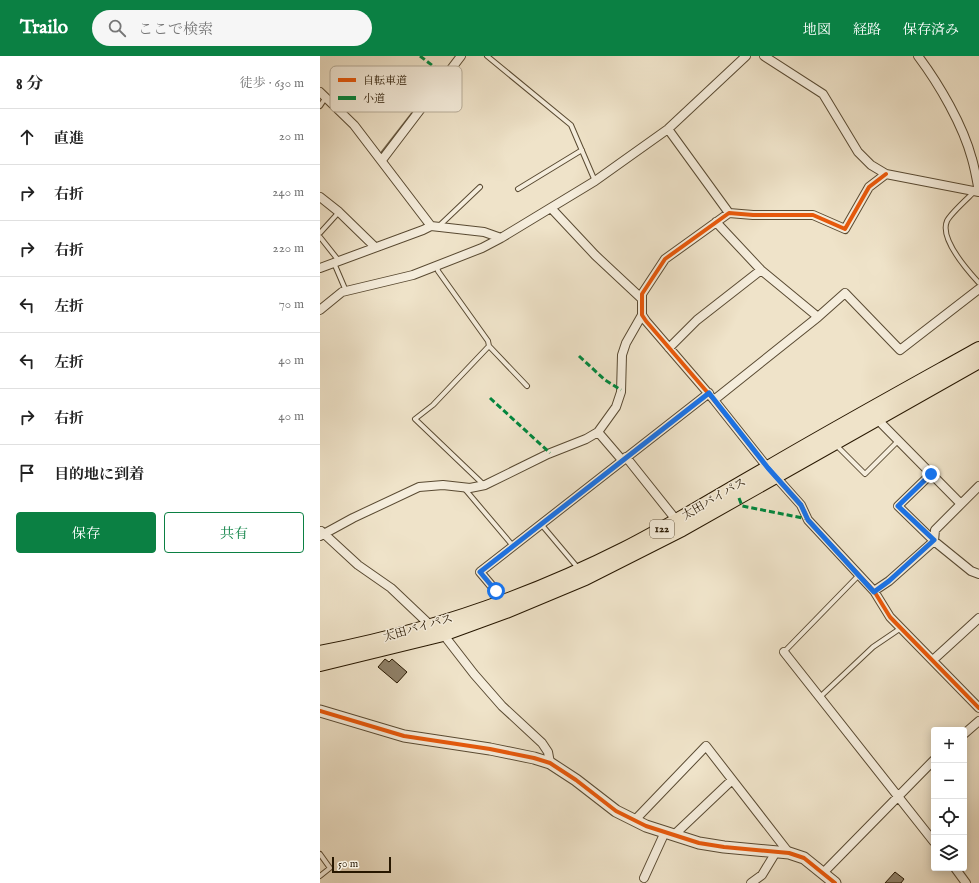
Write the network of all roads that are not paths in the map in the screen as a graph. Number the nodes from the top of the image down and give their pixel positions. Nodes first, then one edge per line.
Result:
1 (461, 56) edge
2 (487, 56) edge
3 (746, 56) edge
4 (764, 56) edge
5 (923, 58) edge
6 (453, 66) edge
7 (323, 94) edge
8 (320, 106) edge
9 (341, 112) edge
10 (418, 112) edge
11 (668, 129) junction
12 (582, 150) junction
13 (382, 160) junction
14 (886, 174) junction
15 (595, 181) junction
16 (480, 187) dead end
17 (518, 189) dead end
18 (977, 192) edge
19 (320, 197) edge
20 (551, 208) junction
21 (339, 212) junction
22 (729, 213) junction
23 (716, 222) junction
24 (435, 226) junction
25 (320, 233) edge
26 (320, 236) edge
27 (501, 238) junction
28 (375, 247) junction
29 (337, 262) junction
30 (437, 266) junction
31 (320, 268) edge
32 (761, 270) junction
33 (979, 283) edge
34 (979, 289) edge
35 (346, 291) junction
36 (641, 298) junction
37 (320, 310) edge
38 (642, 315) junction
39 (818, 317) junction
40 (488, 346) junction
41 (669, 348) junction
42 (979, 349) edge
43 (979, 361) edge
44 (527, 386) dead end
45 (711, 396) junction
46 (877, 419) junction
47 (598, 432) junction
48 (898, 441) junction
49 (835, 443) junction
50 (624, 458) junction
51 (772, 472) junction
52 (931, 474) junction
53 (484, 485) junction
54 (979, 486) edge
55 (464, 487) junction
56 (960, 504) junction
57 (677, 521) junction
58 (541, 524) junction
59 (321, 534) edge
60 (934, 540) junction
61 (513, 546) junction
62 (580, 570) junction
63 (979, 574) edge
64 (859, 575) junction
65 (874, 592) junction
66 (501, 602) junction
67 (979, 618) edge
68 (430, 626) junction
69 (901, 628) junction
70 (443, 634) junction
71 (784, 652) joint
72 (320, 653) edge
73 (933, 660) junction
74 (320, 664) edge
75 (820, 697) junction
76 (979, 708) edge
77 (320, 711) edge
78 (979, 721) edge
79 (967, 731) edge
80 (550, 763) junction
81 (931, 763) edge
82 (732, 780) junction
83 (899, 798) junction
84 (634, 821) junction
85 (670, 834) junction
86 (931, 838) edge
87 (776, 852) junction
88 (789, 853) junction
89 (320, 854) edge
90 (957, 871) edge
91 (824, 872) junction
92 (320, 876) edge
93 (644, 878) dead end
94 (751, 883) edge
95 (835, 883) edge
96 (966, 883) edge

1 - 6 street
2 - 12 lane
3 - 11 street
4 - 14 street
5 - 18 street
7 - 8 lane
9 - 13 street
10 - 13 street
11 - 15 street
11 - 22 street
12 - 15 lane
12 - 17 lane
13 - 24 street
14 - 18 street
14 - 22 street
15 - 20 street
16 - 24 lane
18 - 33 lane
19 - 21 street
20 - 27 street
20 - 36 street
21 - 25 lane
21 - 28 street
22 - 23 street
23 - 32 street
23 - 36 street
24 - 27 street
24 - 28 street
26 - 29 lane
27 - 30 street
28 - 29 street
29 - 31 street
29 - 35 lane
30 - 35 street
30 - 40 lane
32 - 39 street
32 - 41 street
34 - 39 street
35 - 37 street
36 - 38 street
38 - 41 street
38 - 47 street
39 - 45 street
40 - 44 lane
40 - 53 lane
41 - 45 street
42 - 51 highway, 太田バイパス / 122
43 - 46 highway, 太田バイパス / 122
45 - 50 street
45 - 51 street
46 - 48 street
46 - 49 highway, 太田バイパス / 122
47 - 50 street
47 - 53 street
48 - 49 lane
48 - 52 street
49 - 51 highway, 太田バイパス / 122
50 - 57 street
50 - 58 street
51 - 57 highway, 太田バイパス / 122
51 - 64 street
51 - 70 highway, 太田バイパス / 122
52 - 56 street
52 - 60 street
53 - 55 street
54 - 56 street
55 - 59 street
55 - 61 lane
56 - 60 street
57 - 62 highway, 太田バイパス / 122
58 - 61 street
58 - 62 lane
59 - 68 street
60 - 63 street
60 - 65 street
61 - 66 street
62 - 66 highway, 太田バイパス / 122
64 - 65 street
64 - 71 lane
65 - 69 street
66 - 68 highway, 太田バイパス / 122
67 - 73 street
68 - 70 street
68 - 72 highway, 太田バイパス / 122
69 - 73 street
69 - 75 lane
70 - 74 highway, 太田バイパス / 122
70 - 80 street
71 - 75 street
73 - 76 street
75 - 83 street
77 - 80 street
78 - 79 street
80 - 84 street
81 - 83 street
82 - 84 street
82 - 85 street
82 - 88 street
83 - 86 street
83 - 91 street
84 - 85 street
85 - 87 street
85 - 93 street
87 - 88 street
87 - 94 street
88 - 91 street
89 - 92 lane
90 - 96 street
91 - 95 street

